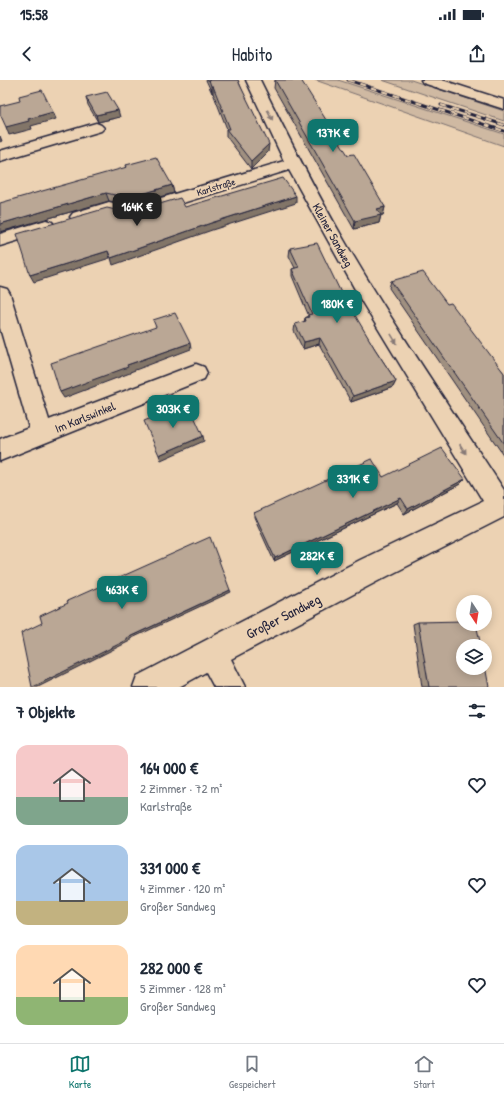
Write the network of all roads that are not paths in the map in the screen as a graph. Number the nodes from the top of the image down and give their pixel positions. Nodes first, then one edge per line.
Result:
1 (253, 80) edge
2 (428, 80) edge
3 (446, 82) edge
4 (504, 105) edge
5 (96, 128) edge
6 (0, 156) edge
7 (294, 164) junction
8 (0, 240) edge
9 (0, 294) edge
10 (196, 373) dead end
11 (42, 434) junction
12 (0, 450) edge
13 (502, 505) edge
14 (212, 653) junction
15 (148, 687) edge
16 (230, 687) edge

1 -> 7 street, Kleiner Sandweg
2 - 3 street
3 - 4 street
5 - 6 street
7 - 8 street, Karlstraße
7 -> 13 street, Kleiner Sandweg
9 - 11 street, Im Karlswinkel
10 - 11 street, Im Karlswinkel
11 - 12 street, Im Karlswinkel
13 - 14 street, Großer Sandweg
14 - 15 street, Großer Sandweg
14 - 16 street

